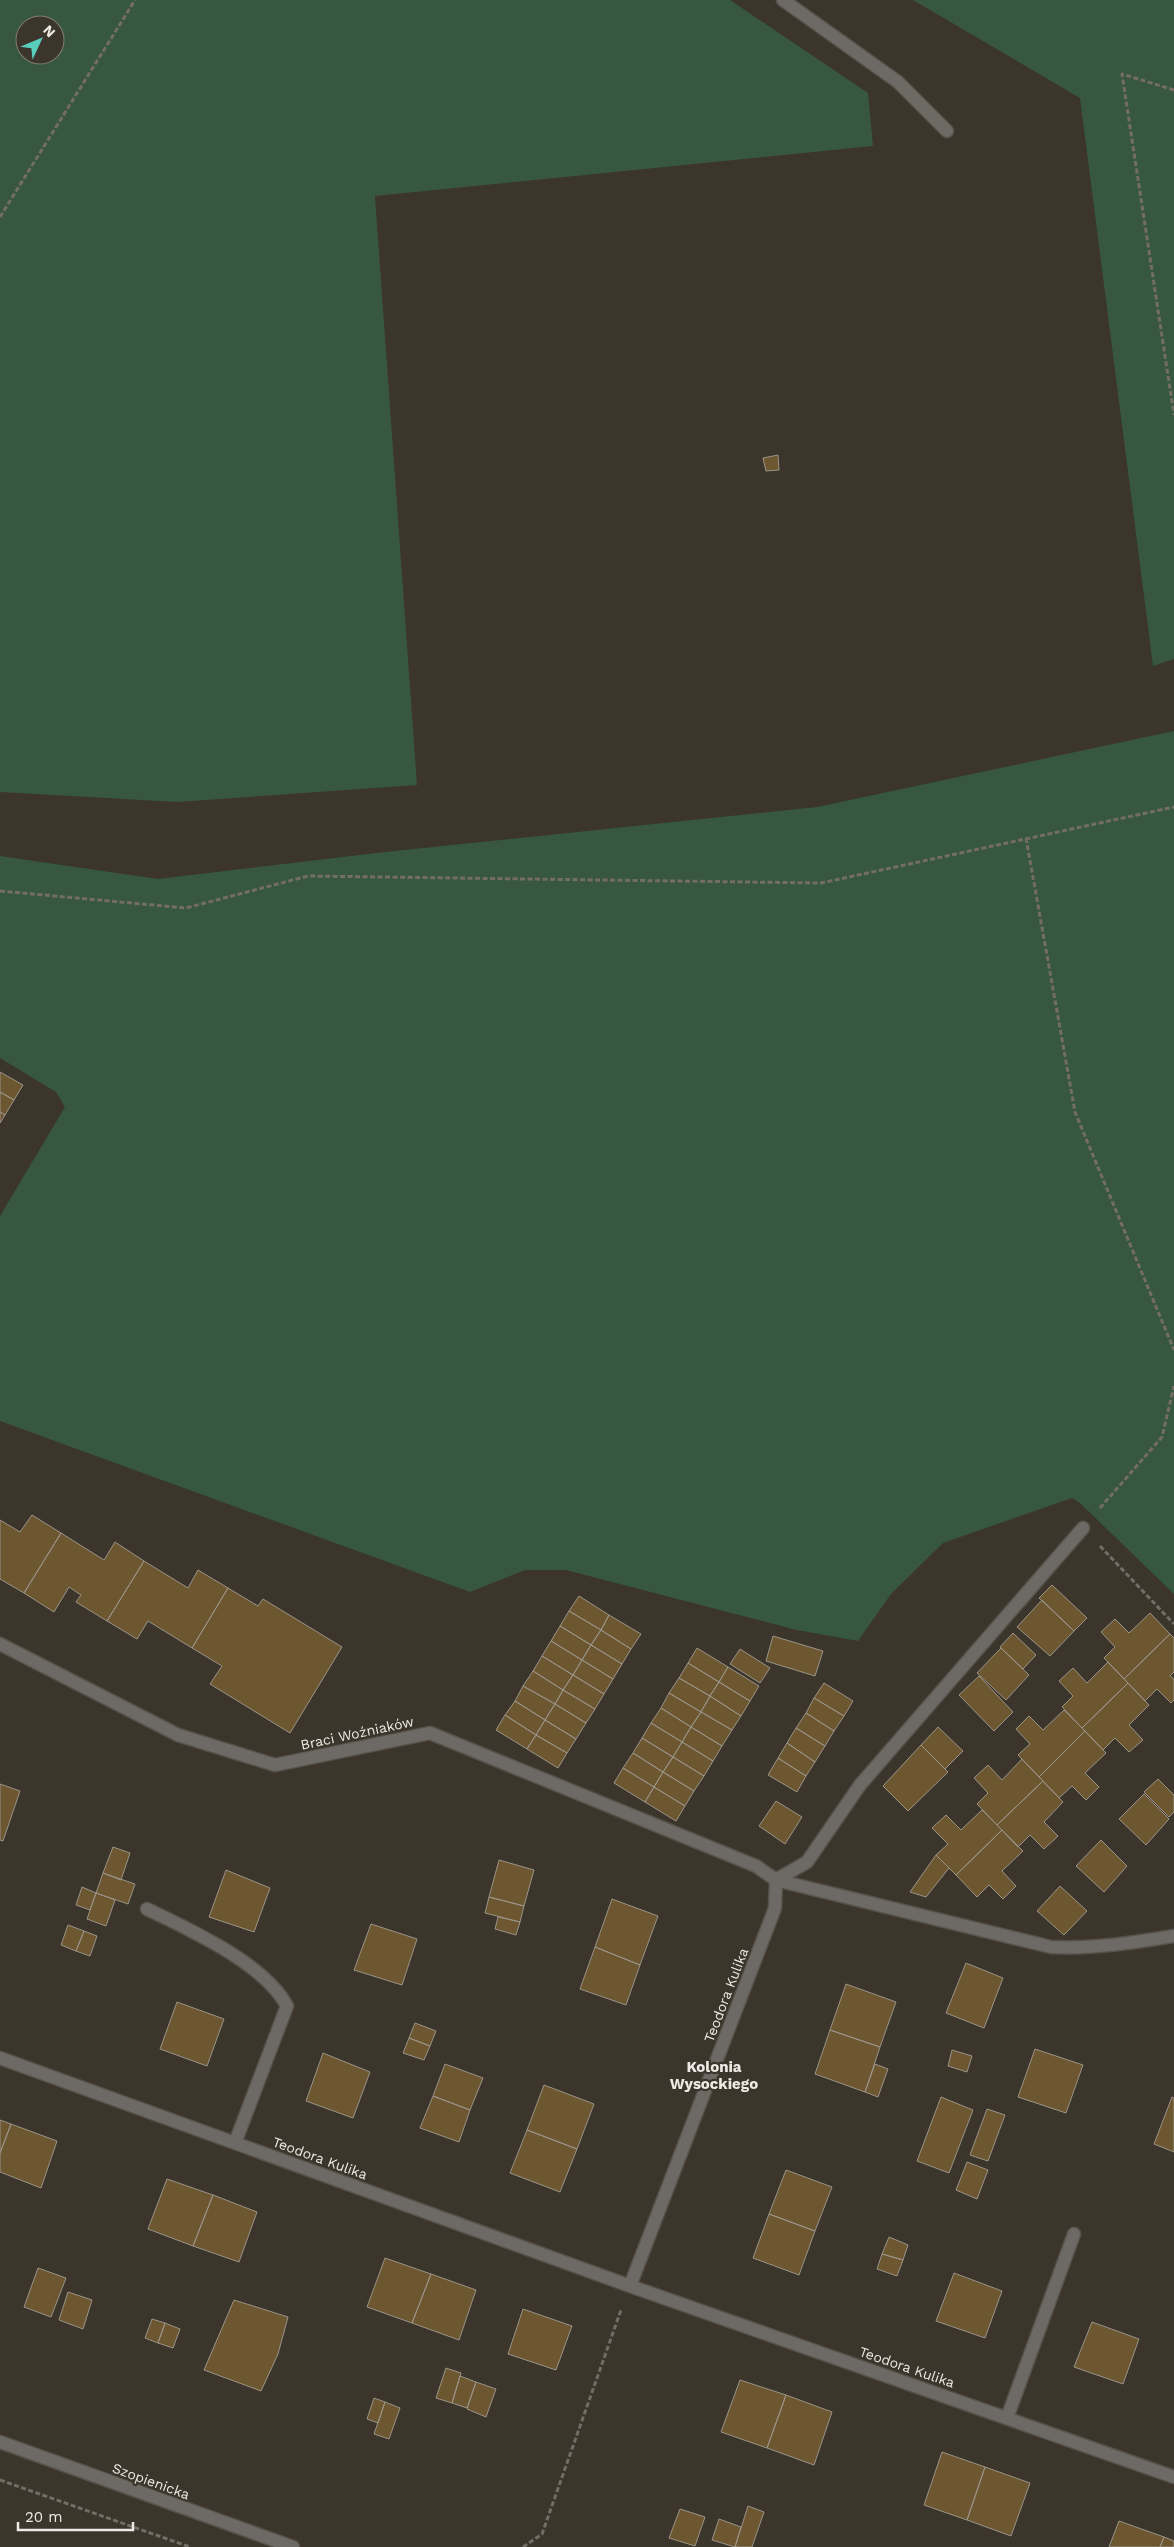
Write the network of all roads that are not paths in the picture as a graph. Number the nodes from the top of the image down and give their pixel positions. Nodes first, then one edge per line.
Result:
1 (783, 0) edge
2 (947, 131) dead end
3 (1082, 1528) road end
4 (0, 1644) edge
5 (776, 1880) junction
6 (147, 1909) dead end
7 (1174, 1936) edge
8 (0, 2058) edge
9 (235, 2143) junction
10 (1074, 2234) dead end
11 (630, 2286) junction
12 (1007, 2418) junction
13 (0, 2442) edge
14 (1174, 2477) edge
15 (293, 2547) edge

1 - 2 street
3 - 5 street
4 - 5 street, Braci Woźniaków
5 - 7 street
5 - 11 street, Teodora Kulika
6 - 9 street
8 - 9 street, Teodora Kulika
9 - 11 street, Teodora Kulika
10 - 12 street
11 - 12 street, Teodora Kulika
12 - 14 street, Teodora Kulika
13 - 15 street, Szopienicka

